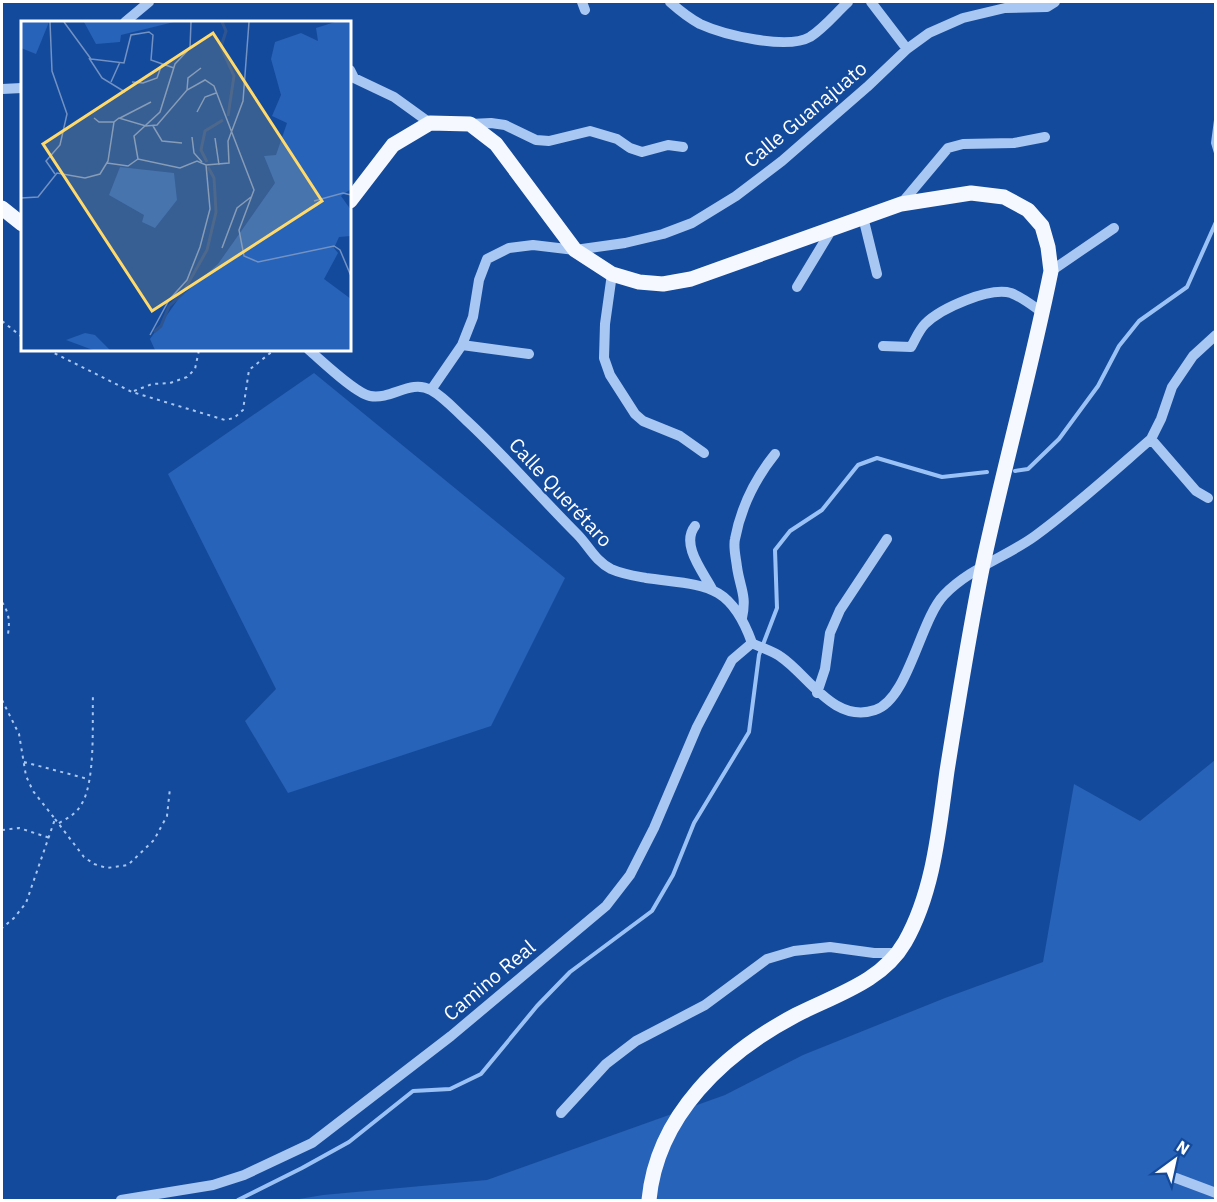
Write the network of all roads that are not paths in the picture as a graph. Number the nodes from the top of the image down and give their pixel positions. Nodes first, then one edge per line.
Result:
1 (149, 2) edge
2 (670, 2) edge
3 (848, 2) edge
4 (871, 2) edge
5 (1055, 2) edge
6 (126, 21) edge
7 (907, 49) junction
8 (351, 72) edge
9 (21, 88) edge
10 (2, 89) edge
11 (430, 123) junction
12 (470, 123) junction
13 (1046, 137) dead end
14 (683, 147) dead end
15 (351, 200) edge
16 (901, 204) junction
17 (2, 208) edge
18 (863, 218) junction
19 (21, 224) edge
20 (1114, 228) dead end
21 (832, 229) junction
22 (574, 250) junction
23 (1051, 271) junction
24 (612, 274) junction
25 (877, 274) dead end
26 (797, 286) dead end
27 (1043, 312) junction
28 (1215, 335) edge
29 (462, 345) junction
30 (883, 346) dead end
31 (310, 351) edge
32 (529, 354) dead end
33 (431, 390) junction
34 (1151, 439) junction
35 (704, 453) dead end
36 (775, 454) dead end
37 (1208, 498) dead end
38 (695, 526) dead end
39 (887, 539) dead end
40 (983, 565) junction
41 (712, 589) junction
42 (742, 618) junction
43 (752, 643) junction
44 (817, 693) junction
45 (899, 953) junction
46 (561, 1113) dead end
47 (1176, 1178) dead end
48 (1215, 1193) edge
49 (121, 1200) edge
50 (649, 1200) edge

1 - 6 street
2 - 3 street
4 - 7 street
5 - 7 street, Calle Guanajuato
7 - 22 street, Calle Guanajuato
8 - 11 street
9 - 10 street
11 - 12 main road
11 - 15 main road
12 - 14 street
12 - 22 main road
13 - 16 street
16 - 18 main road
16 - 23 main road
17 - 19 main road
18 - 21 main road
18 - 25 street
20 - 23 street
21 - 24 main road
21 - 26 street
22 - 24 main road
22 - 29 street
23 - 27 main road
24 - 35 street
27 - 30 street
27 - 40 main road
28 - 34 street
29 - 32 street
29 - 33 street
31 - 33 street
33 - 41 street, Calle Querétaro
34 - 37 street
34 - 40 street
36 - 42 street
38 - 41 street
39 - 44 street
40 - 44 street
40 - 45 main road
41 - 42 street
42 - 43 street
43 - 44 street
43 - 49 street, Camino Real
45 - 46 street
45 - 50 main road
47 - 48 street

